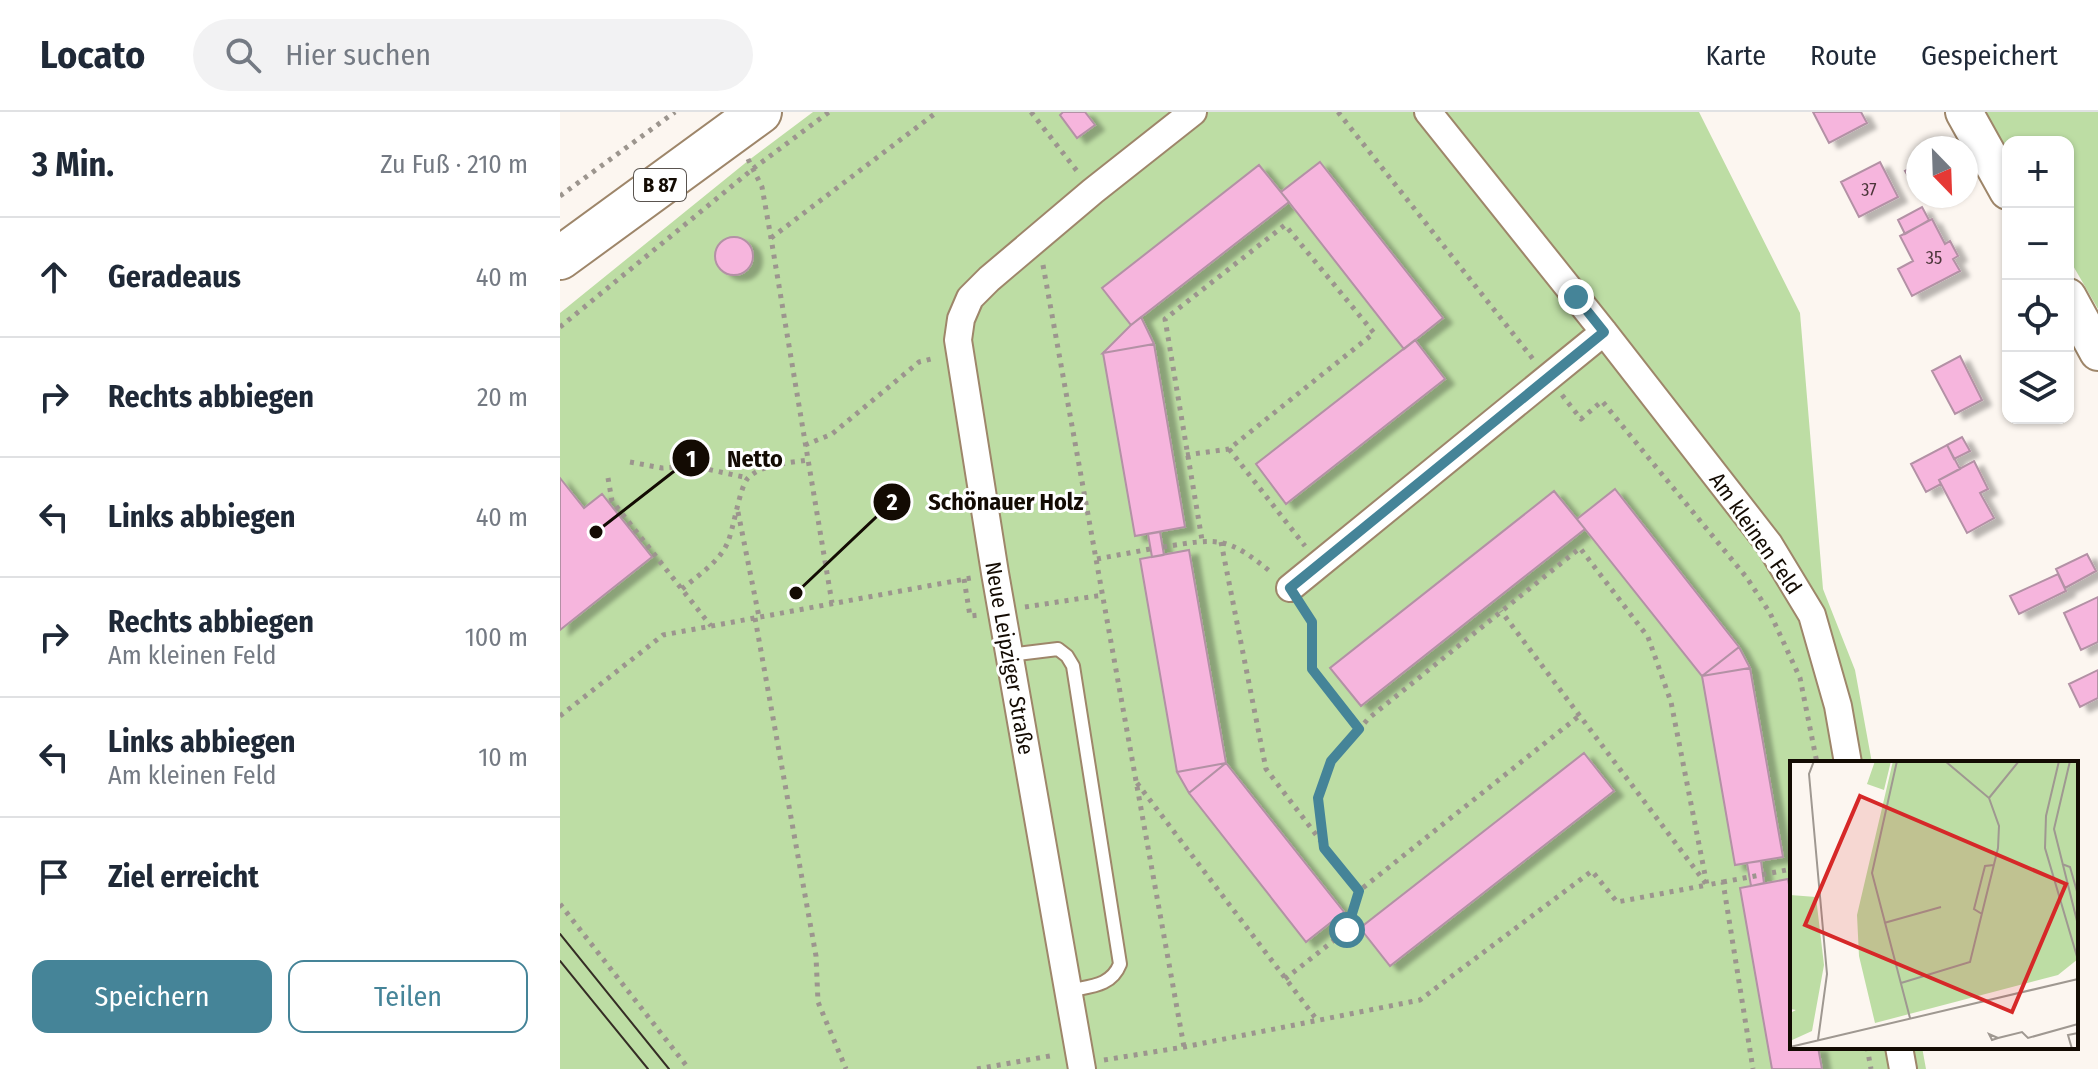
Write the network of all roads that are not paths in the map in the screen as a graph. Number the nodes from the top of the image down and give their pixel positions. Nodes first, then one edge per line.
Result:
1 (760, 112) edge
2 (1193, 112) edge
3 (1428, 112) edge
4 (1964, 112) edge
5 (2002, 180) edge
6 (560, 258) edge
7 (2074, 308) edge
8 (1604, 332) junction
9 (2098, 352) edge
10 (1290, 588) road end
11 (1009, 655) junction
12 (1848, 761) edge
13 (1068, 991) junction
14 (1899, 1049) edge
15 (1080, 1061) edge
16 (1903, 1069) edge

1 - 6 main road, B 87
2 - 11 street, Neue Leipziger Straße
3 - 8 street, Am kleinen Feld
4 - 5 street
7 - 9 street
8 - 10 street
8 - 12 street, Am kleinen Feld
11 - 13 street, Neue Leipziger Straße
11 - 13 lane
13 - 15 street, Neue Leipziger Straße
14 - 16 street

